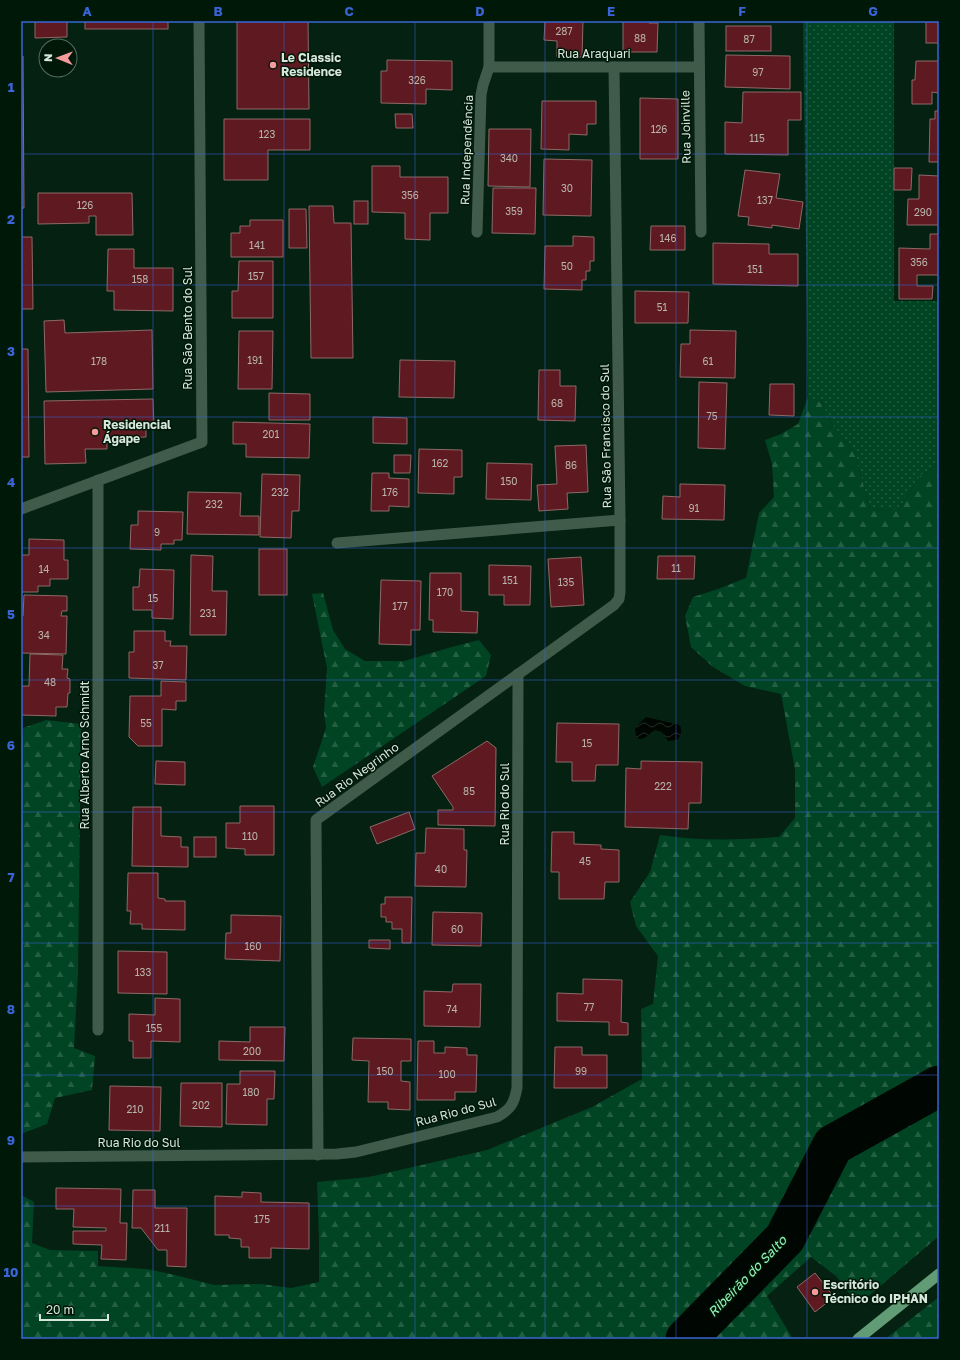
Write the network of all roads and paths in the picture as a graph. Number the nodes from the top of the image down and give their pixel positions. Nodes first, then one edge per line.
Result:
1 (199, 21) edge
2 (489, 21) edge
3 (699, 21) edge
4 (488, 67) junction
5 (614, 67) junction
6 (699, 67) junction
7 (477, 232) dead end
8 (701, 232) dead end
9 (98, 480) junction
10 (21, 509) edge
11 (620, 520) junction
12 (337, 543) dead end
13 (518, 674) junction
14 (98, 1030) dead end
15 (318, 1155) junction
16 (21, 1157) edge
17 (939, 1274) edge
18 (858, 1339) edge

1 - 9 street, Rua São Bento do Sul
2 - 4 street, Rua Independência
3 - 6 street, Rua Joinville
4 - 5 street, Rua Araquari
4 - 7 street, Rua Independência
5 - 6 street, Rua Araquari
5 - 11 street, Rua São Francisco do Sul
6 - 8 street, Rua Joinville
9 - 10 street, Rua São Bento do Sul
9 - 14 street, Rua Alberto Arno Schmidt
11 - 12 street, Rua São Francisco do Sul
11 - 13 street, Rua Rio Negrinho
13 - 15 street, Rua Rio Negrinho
13 - 15 street, Rua Rio do Sul
15 - 16 street, Rua Rio do Sul
17 - 18 main road

